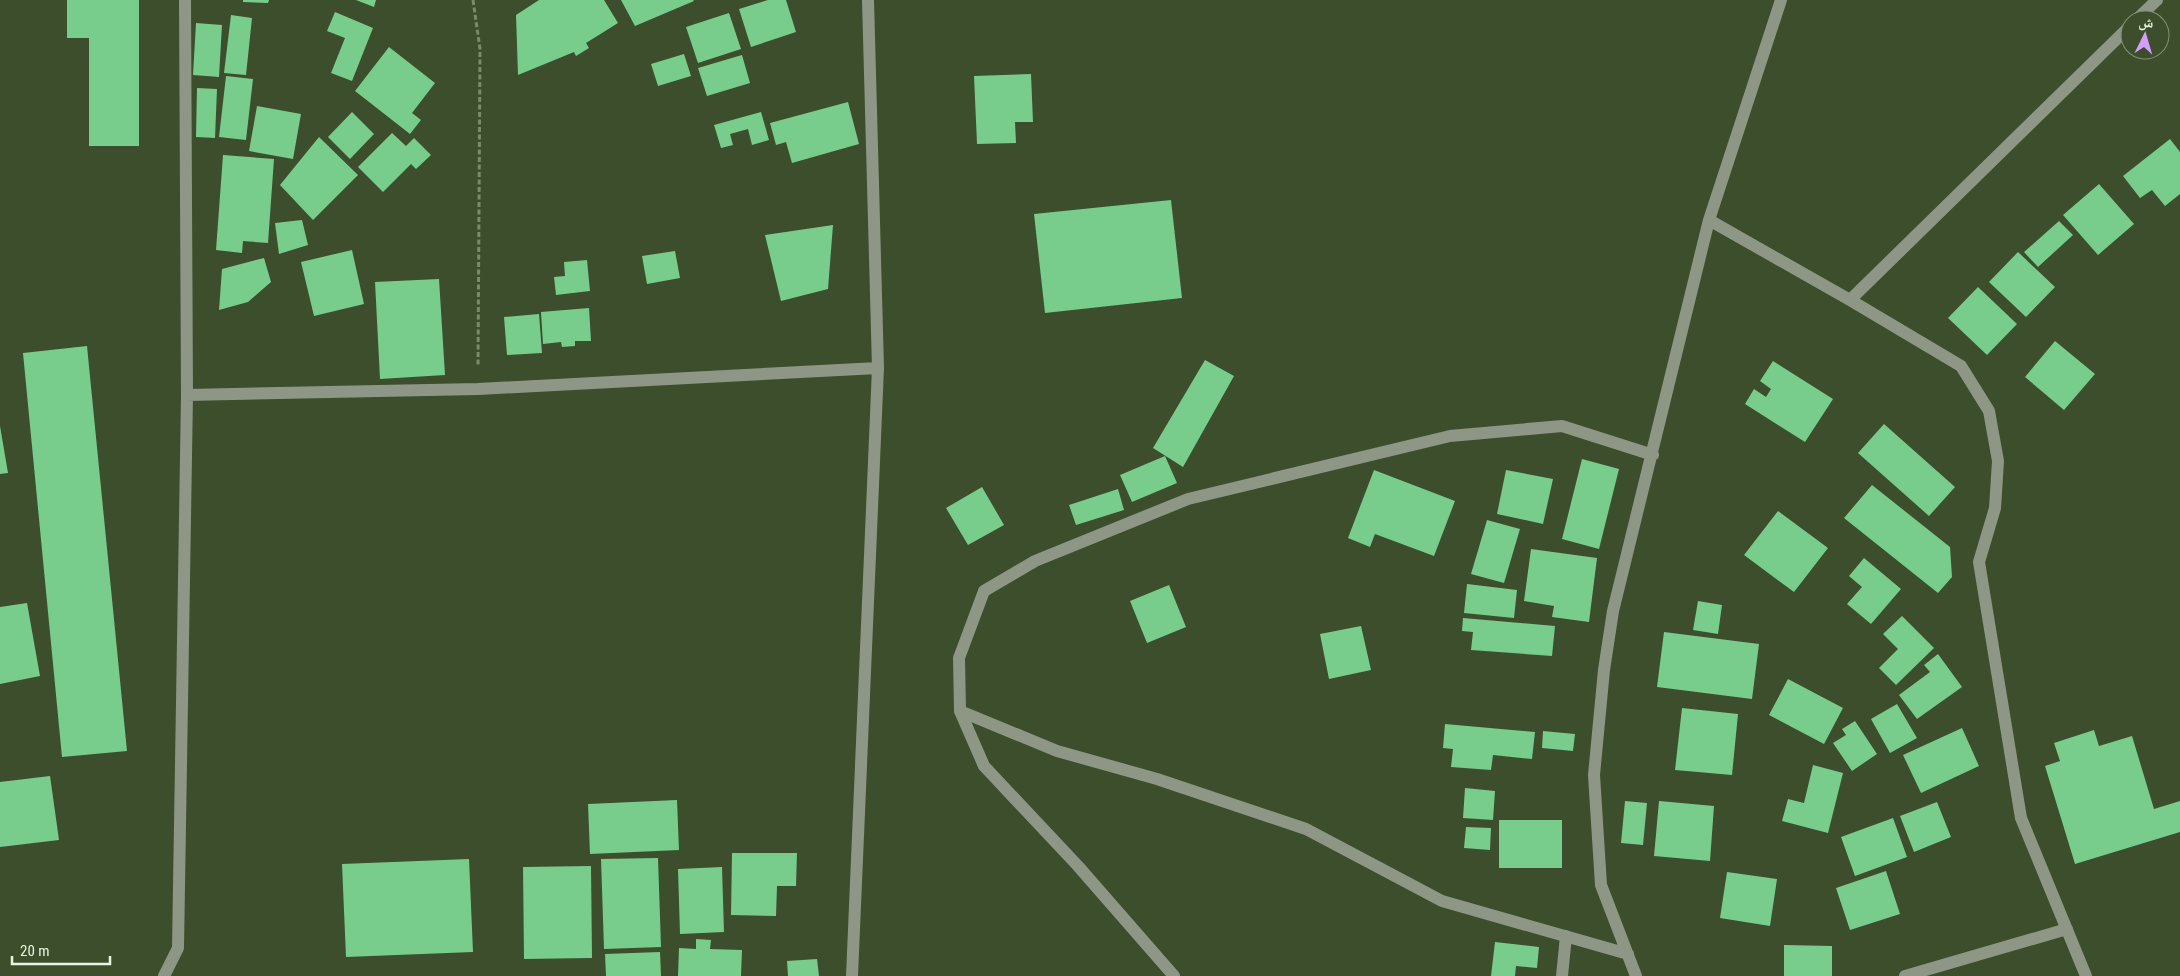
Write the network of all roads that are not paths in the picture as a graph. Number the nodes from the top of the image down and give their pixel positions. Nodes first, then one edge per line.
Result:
1 (185, 0) edge
2 (868, 0) edge
3 (1781, 0) edge
4 (2157, 0) edge
5 (2146, 10) edge
6 (2120, 36) edge
7 (1709, 220) junction
8 (1850, 300) junction
9 (878, 368) junction
10 (187, 395) junction
11 (1653, 455) junction
12 (960, 711) junction
13 (2067, 929) junction
14 (1566, 936) junction
15 (1628, 954) junction
16 (1919, 974) edge
17 (164, 976) edge
18 (852, 976) edge
19 (1174, 976) edge
20 (1562, 976) edge
21 (1636, 976) edge
22 (1905, 976) edge
23 (2086, 976) edge

1 - 10 street
2 - 9 street
3 - 7 street
4 - 5 street
6 - 8 street
7 - 8 street
7 - 11 street
8 - 13 street
9 - 10 street
9 - 18 street
10 - 17 street
11 - 12 street
11 - 15 street
12 - 14 street
12 - 19 street
13 - 16 street
13 - 23 street
14 - 15 street
14 - 20 street
15 - 21 street
16 - 22 street

